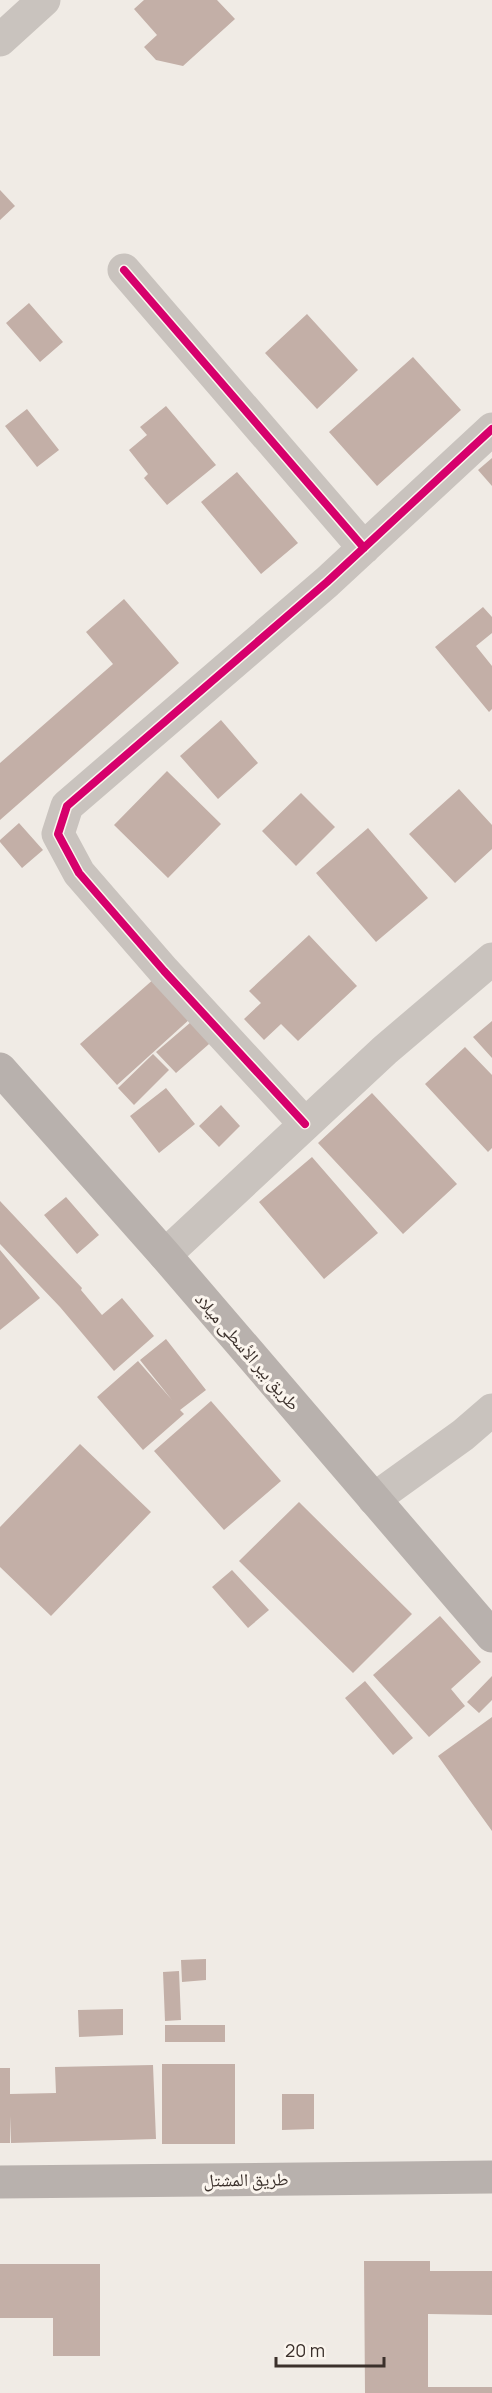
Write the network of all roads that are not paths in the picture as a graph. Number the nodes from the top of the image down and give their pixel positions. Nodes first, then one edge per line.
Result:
1 (44, 0) edge
2 (0, 40) edge
3 (124, 270) dead end
4 (492, 429) edge
5 (364, 548) junction
6 (492, 959) edge
7 (0, 1069) edge
8 (305, 1124) junction
9 (165, 1255) junction
10 (492, 1410) edge
11 (374, 1499) junction
12 (492, 1636) edge
13 (492, 2177) edge
14 (0, 2182) edge

1 - 2 street
3 - 5 street
4 - 5 street
5 - 8 street
6 - 8 street
7 - 9 main road, طريق بير الأسطى ميلاد
8 - 9 street
9 - 11 main road, طريق بير الأسطى ميلاد
10 - 11 street
11 - 12 main road, طريق بير الأسطى ميلاد
13 - 14 main road, طريق المشتل

